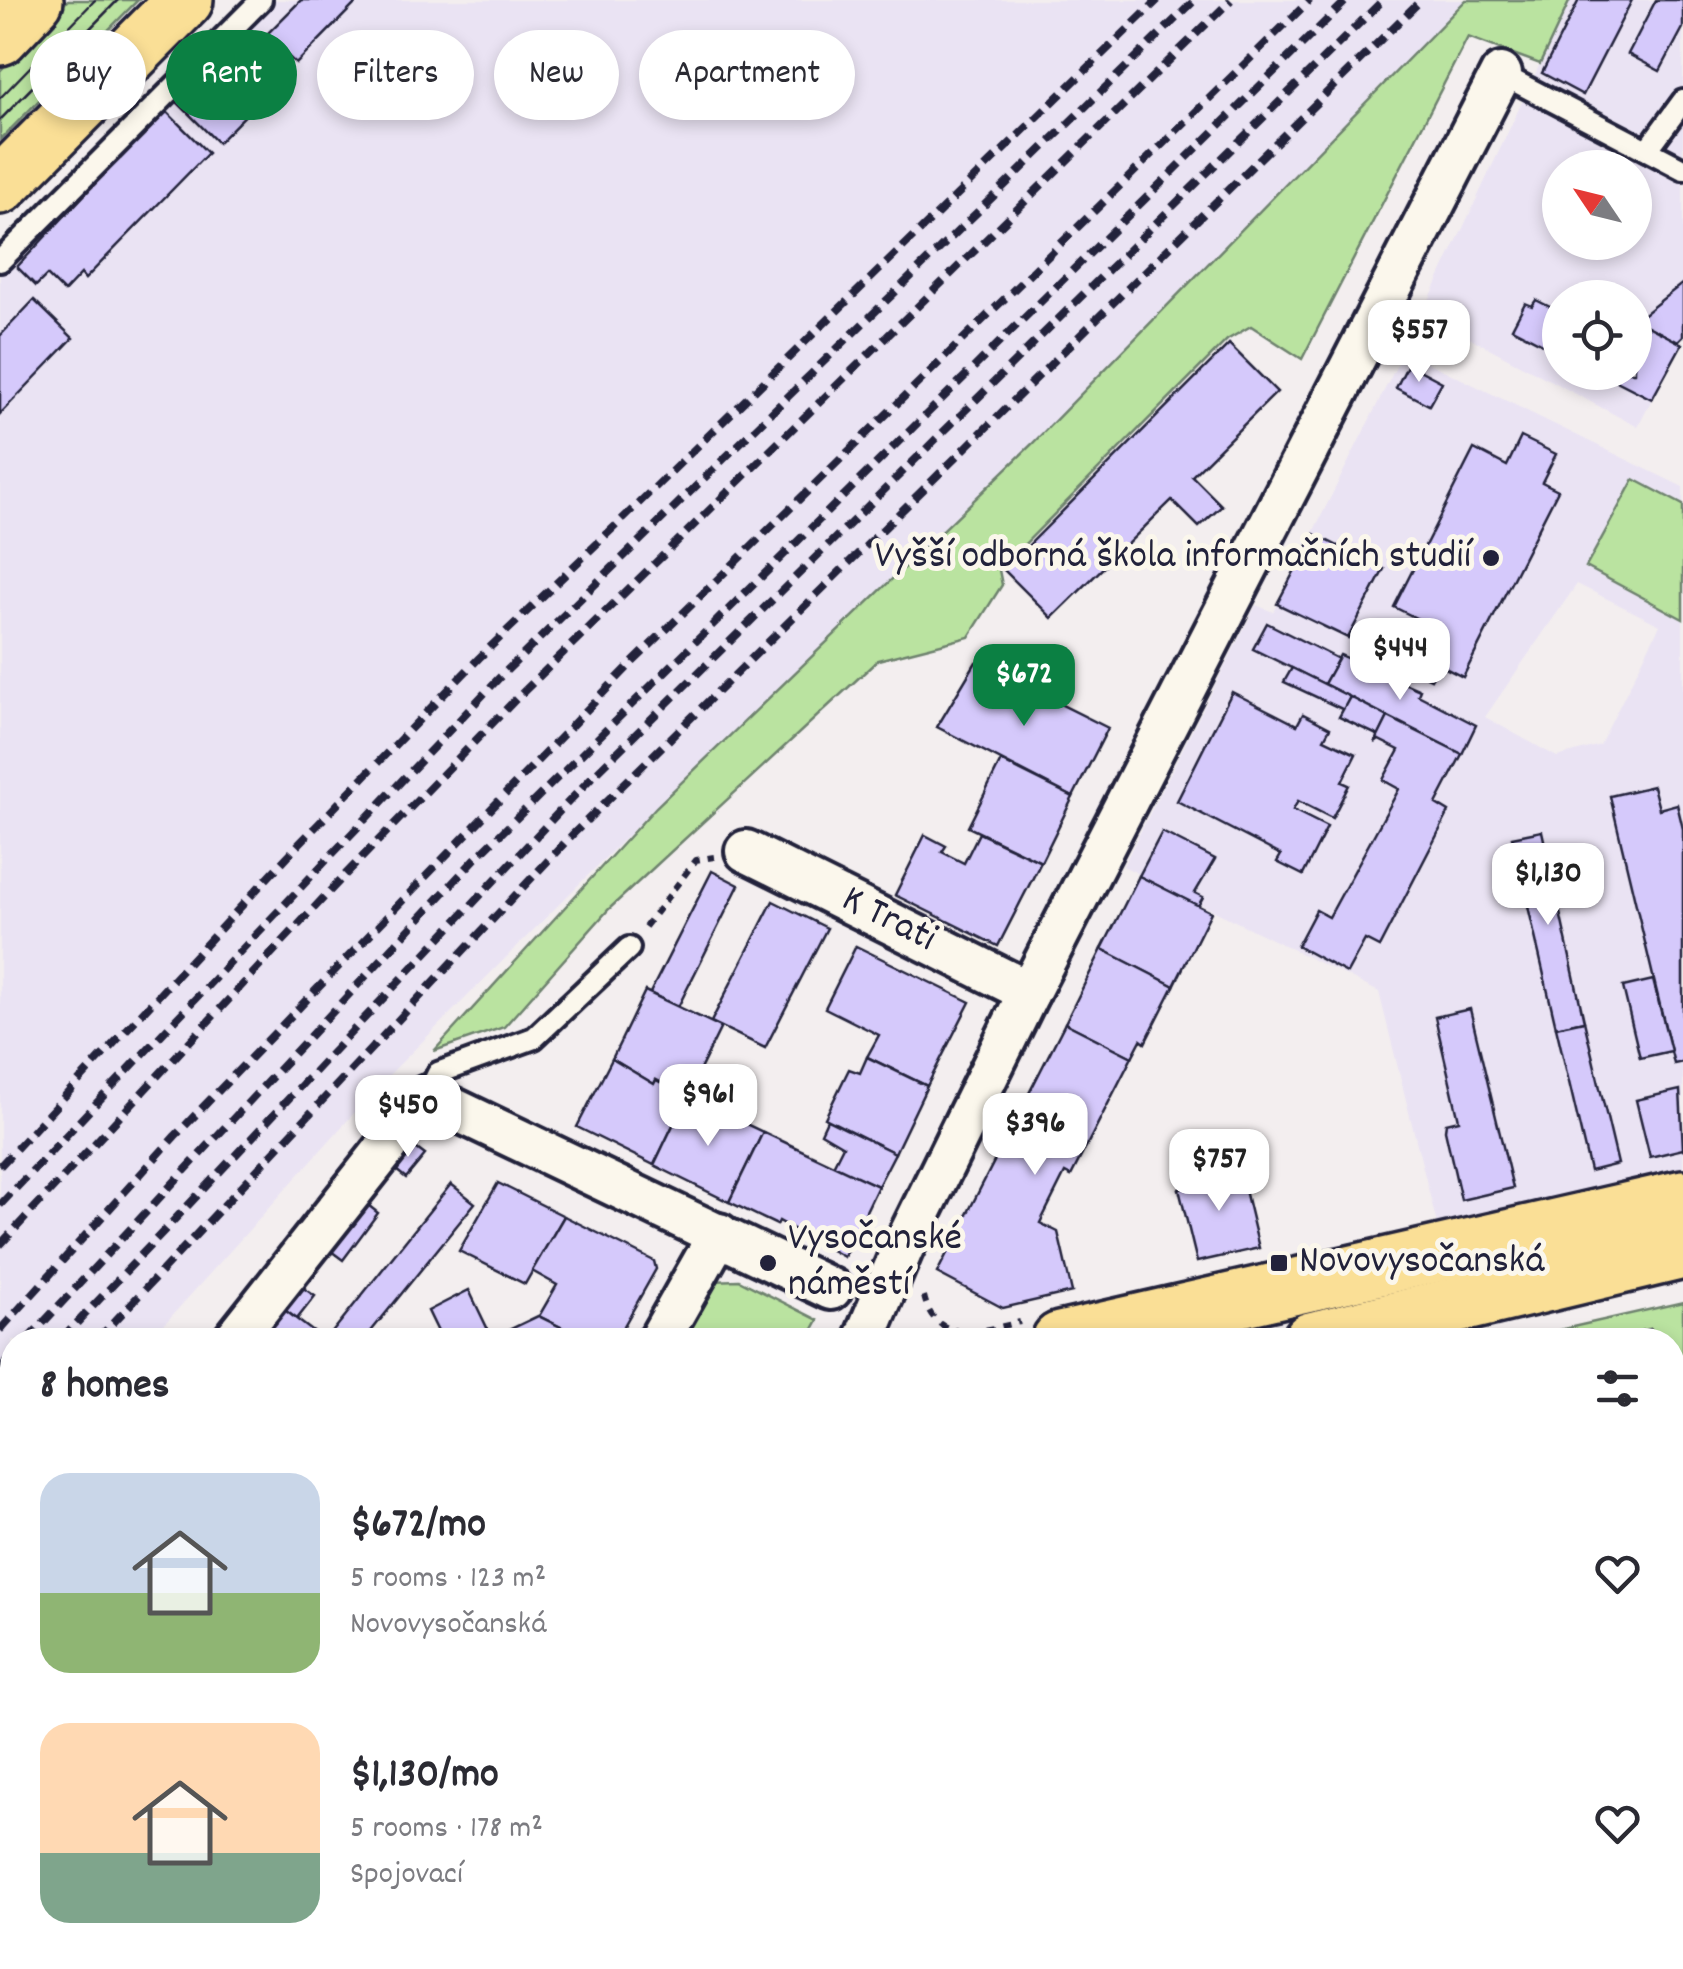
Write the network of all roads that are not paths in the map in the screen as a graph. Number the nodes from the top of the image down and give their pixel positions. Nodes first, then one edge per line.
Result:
1 (35, 0) edge
2 (185, 0) edge
3 (261, 0) edge
4 (0, 37) edge
5 (1501, 74) joint
6 (1683, 101) edge
7 (1647, 150) joint
8 (1652, 153) edge
9 (1683, 169) edge
10 (0, 186) edge
11 (0, 260) edge
12 (746, 851) road end
13 (629, 948) road end
14 (1030, 992) junction
15 (427, 1096) junction
16 (1683, 1198) edge
17 (719, 1234) junction
18 (1683, 1251) edge
19 (831, 1289) dead end
20 (243, 1328) edge
21 (666, 1328) edge
22 (869, 1328) edge
23 (1052, 1328) edge
24 (1361, 1328) edge

1 - 4 main road
2 - 10 main road
3 - 11 lane
5 - 7 lane
5 - 14 street
6 - 7 lane
8 - 9 lane
12 - 14 street, K Trati
13 - 15 lane
14 - 22 street
15 - 17 street
15 - 20 street
16 - 23 main road
17 - 19 street
17 - 21 street
18 - 24 main road

